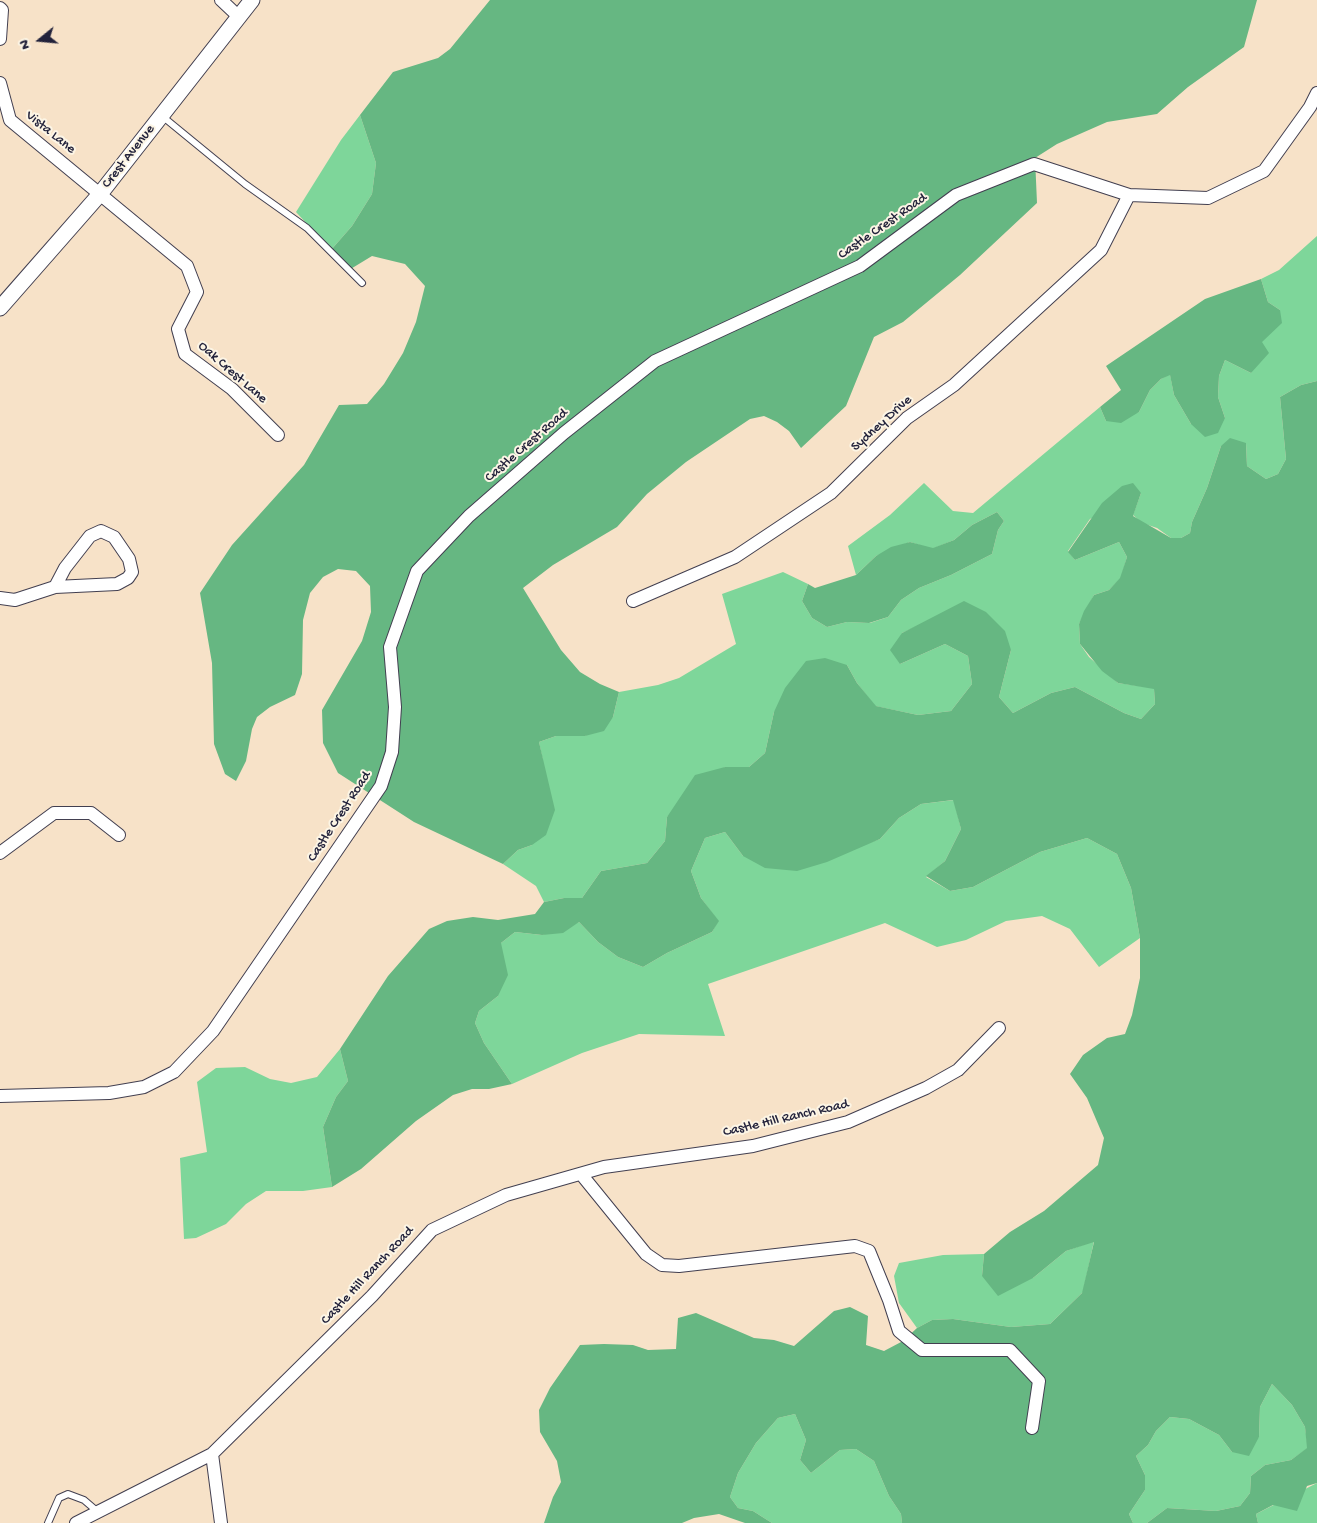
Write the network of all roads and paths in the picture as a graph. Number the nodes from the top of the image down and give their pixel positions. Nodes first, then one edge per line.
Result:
1 (221, 0) edge
2 (252, 0) edge
3 (0, 8) edge
4 (238, 16) junction
5 (0, 39) edge
6 (0, 83) edge
7 (1317, 93) edge
8 (161, 115) junction
9 (100, 194) junction
10 (1129, 195) junction
11 (362, 284) dead end
12 (0, 308) edge
13 (278, 435) dead end
14 (55, 587) junction
15 (0, 598) edge
16 (633, 600) dead end
17 (119, 835) dead end
18 (0, 853) edge
19 (999, 1028) dead end
20 (0, 1096) edge
21 (581, 1174) junction
22 (1032, 1428) dead end
23 (212, 1454) junction
24 (98, 1512) junction
25 (48, 1523) edge
26 (76, 1523) edge
27 (221, 1523) edge

1 - 4 street
2 - 4 street, Crest Avenue
3 - 5 street
4 - 8 street, Crest Avenue
6 - 9 street, Vista Lane
7 - 10 street, Castle Crest Road
8 - 9 street, Crest Avenue
8 - 11 lane
9 - 12 street, Crest Avenue
9 - 13 street, Oak Crest Lane
10 - 16 street, Sydney Drive
10 - 20 street, Castle Crest Road
14 - 14 street
14 - 15 street
17 - 18 street
19 - 21 street, Castle Hill Ranch Road
21 - 22 street
21 - 23 street, Castle Hill Ranch Road
23 - 24 street, Castle Hill Ranch Road
23 - 27 street
24 - 25 lane
24 - 26 street, Castle Hill Ranch Road

